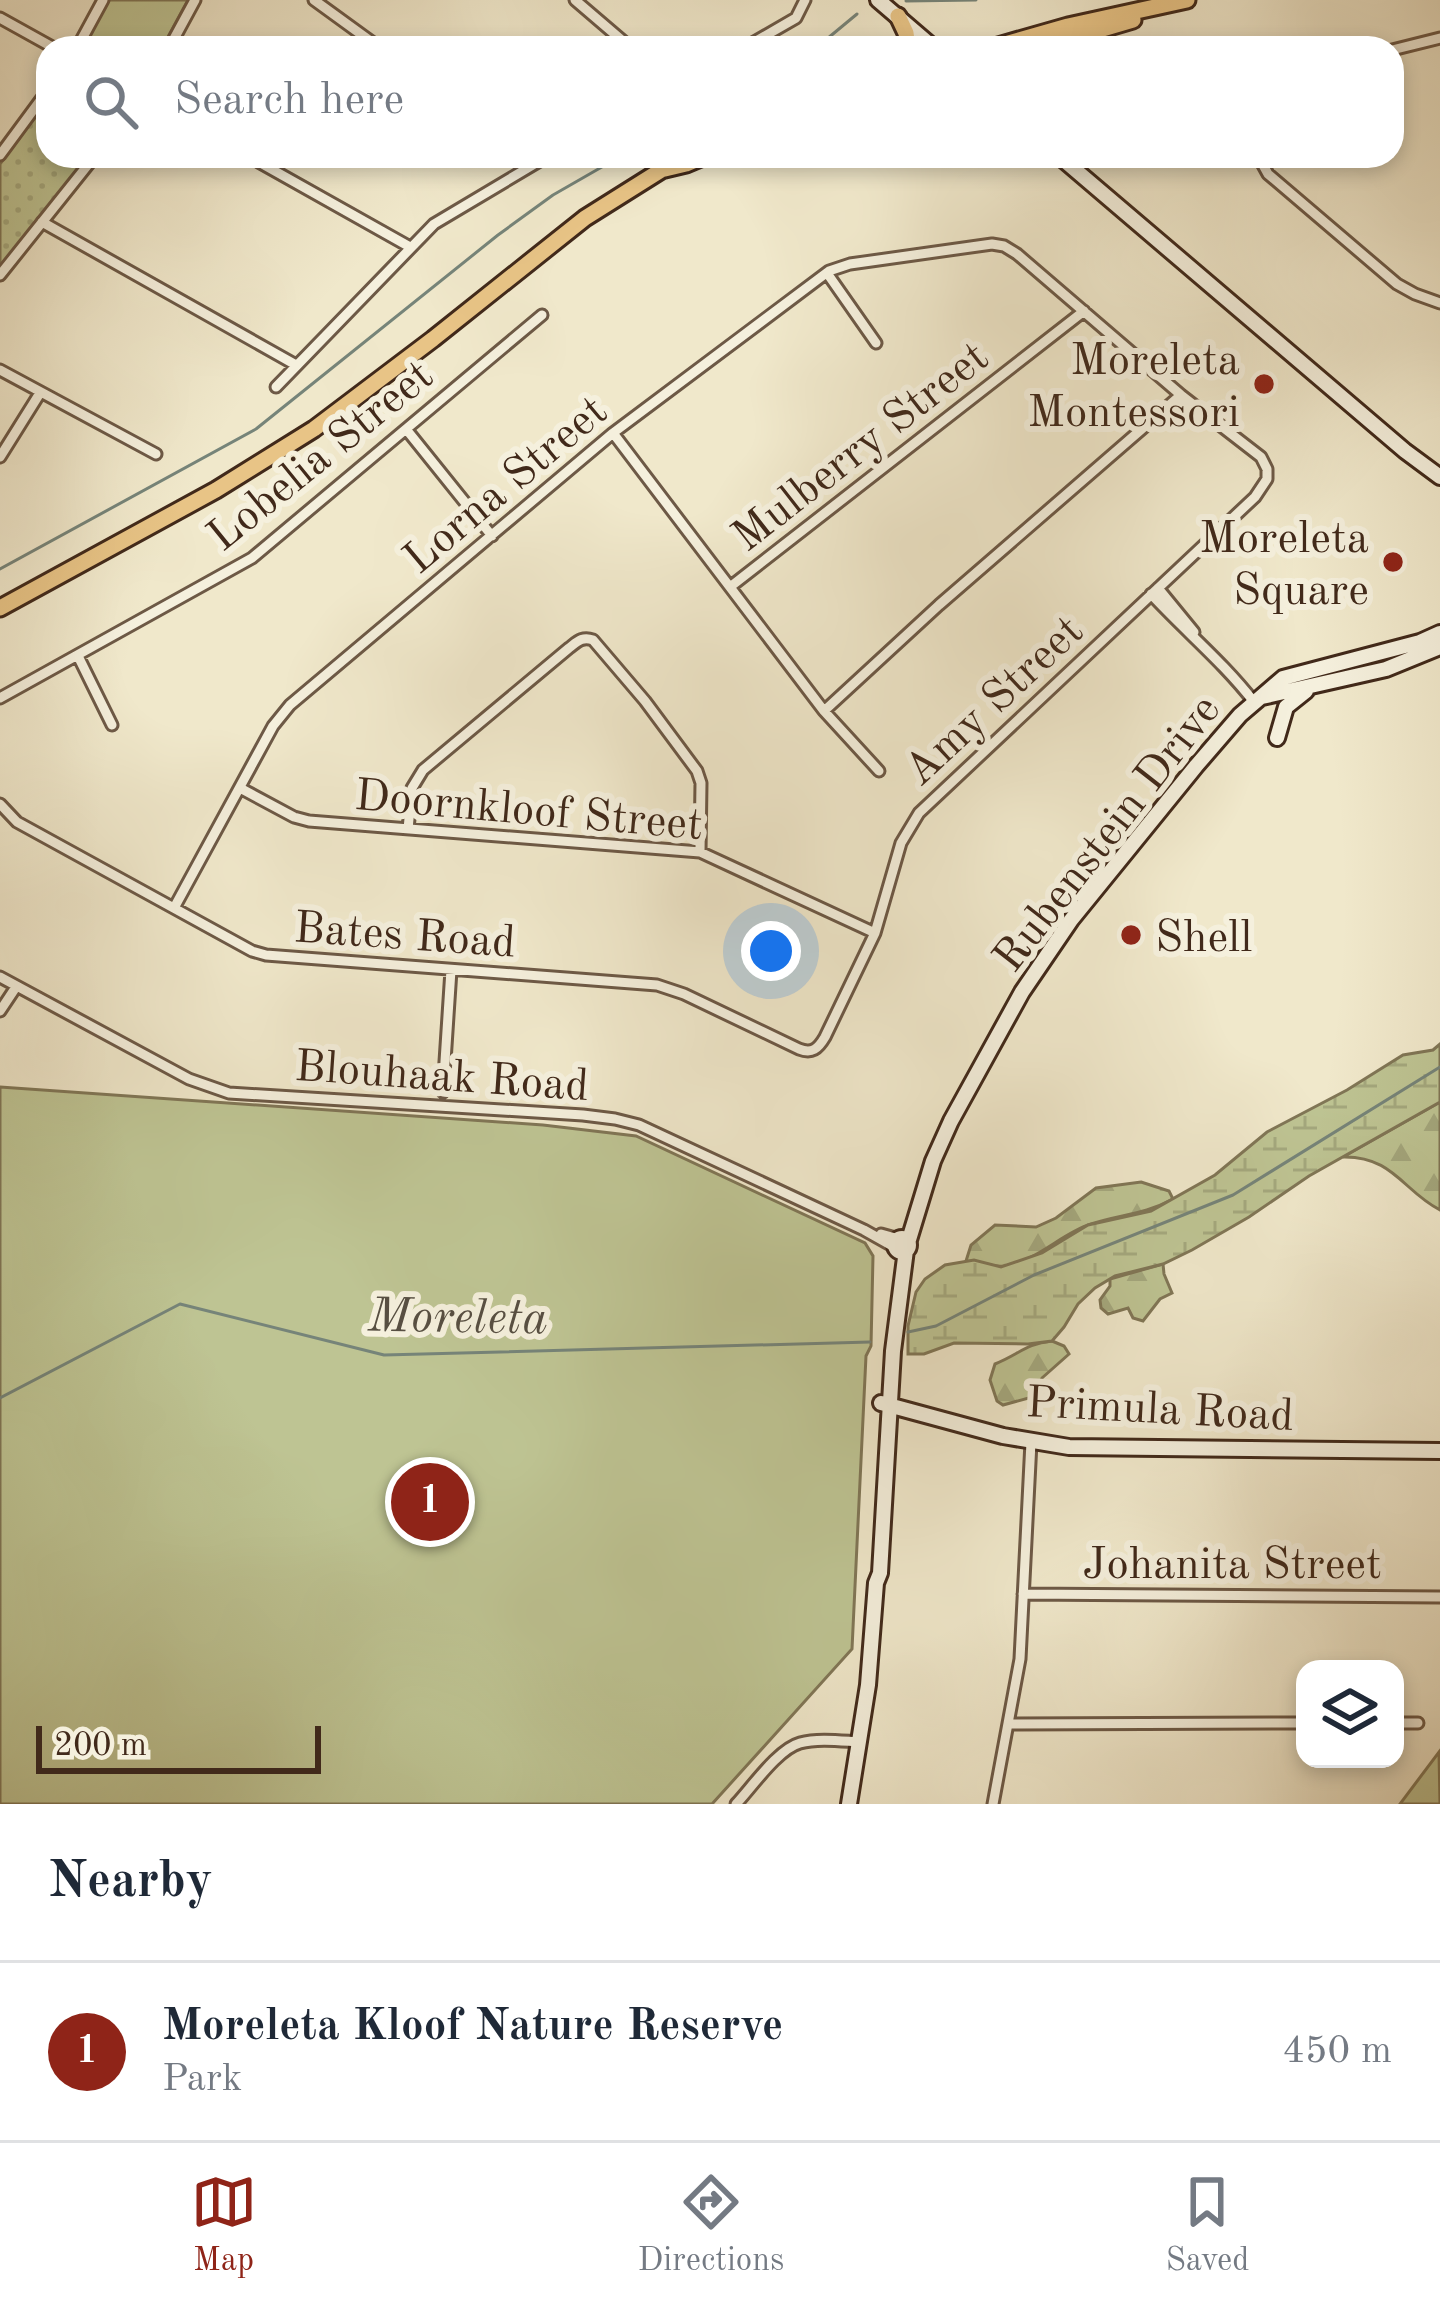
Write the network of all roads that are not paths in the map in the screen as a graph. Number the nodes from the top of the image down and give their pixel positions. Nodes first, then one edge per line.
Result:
1 (103, 0) edge
2 (195, 0) edge
3 (314, 0) edge
4 (575, 0) edge
5 (805, 0) edge
6 (878, 0) edge
7 (1187, 0) edge
8 (1167, 6) junction
9 (898, 16) junction
10 (0, 18) edge
11 (83, 36) edge
12 (176, 36) edge
13 (364, 36) edge
14 (617, 36) edge
15 (765, 36) edge
16 (906, 36) edge
17 (920, 36) edge
18 (1034, 36) edge
19 (1079, 36) edge
20 (36, 38) edge
21 (1440, 38) edge
22 (1404, 47) edge
23 (36, 106) edge
24 (0, 155) edge
25 (85, 168) edge
26 (269, 168) edge
27 (518, 168) edge
28 (664, 168) edge
29 (670, 168) edge
30 (1073, 168) edge
31 (1264, 168) edge
32 (662, 170) junction
33 (42, 222) junction
34 (410, 247) junction
35 (826, 273) junction
36 (0, 275) edge
37 (1440, 303) edge
38 (1084, 311) junction
39 (542, 315) dead end
40 (876, 343) dead end
41 (296, 365) junction
42 (0, 370) edge
43 (276, 388) dead end
44 (40, 393) junction
45 (1181, 395) junction
46 (406, 429) junction
47 (614, 433) junction
48 (1405, 452) junction
49 (156, 454) dead end
50 (0, 457) edge
51 (1440, 477) edge
52 (1440, 487) edge
53 (492, 536) junction
54 (730, 587) junction
55 (1154, 591) junction
56 (0, 608) edge
57 (1440, 633) edge
58 (1440, 647) edge
59 (78, 656) junction
60 (1321, 683) junction
61 (0, 698) edge
62 (1258, 700) junction
63 (824, 711) junction
64 (112, 725) dead end
65 (1277, 738) dead end
66 (879, 770) dead end
67 (240, 788) junction
68 (0, 804) edge
69 (407, 829) junction
70 (700, 852) junction
71 (174, 908) junction
72 (875, 933) junction
73 (451, 970) junction
74 (0, 977) edge
75 (16, 987) junction
76 (0, 1011) edge
77 (826, 1037) joint
78 (443, 1092) dead end
79 (901, 1245) junction
80 (885, 1403) junction
81 (1030, 1442) junction
82 (1440, 1451) edge
83 (1023, 1594) junction
84 (1440, 1597) edge
85 (1296, 1723) edge
86 (1404, 1723) edge
87 (1418, 1723) dead end
88 (1009, 1724) junction
89 (859, 1742) junction
90 (736, 1804) edge
91 (849, 1804) edge
92 (993, 1804) edge

1 - 11 street
2 - 12 street
3 - 13 street
4 - 14 street
5 - 15 street
6 - 9 street
7 - 8 main road
8 - 18 main road
8 - 19 main road
9 - 16 main road
9 - 17 street
10 - 20 street
21 - 22 street
23 - 24 street
25 - 33 street
26 - 34 street
27 - 34 street
28 - 32 main road
29 - 32 main road
30 - 48 street
31 - 37 street
32 - 56 main road
33 - 36 street
33 - 41 street
34 - 41 street
35 - 38 street, Lorna Street
35 - 40 street
35 - 47 street, Lorna Street
38 - 45 street
38 - 54 street, Mulberry Street
39 - 46 street, Lobelia Street
41 - 43 street
42 - 44 street
44 - 49 street
44 - 50 street
45 - 55 street, Amy Street
45 - 63 street
46 - 53 street
46 - 59 street, Lobelia Street
47 - 53 street, Lorna Street
47 - 54 street
48 - 51 street
48 - 52 street
53 - 67 street, Lorna Street
54 - 63 street
55 - 62 street
55 - 72 street, Amy Street
57 - 62 street, Rubenstein Drive
58 - 60 street, Rubenstein Drive
59 - 61 street, Lobelia Street
59 - 64 street
60 - 62 street, Rubenstein Drive
60 - 65 street
62 - 79 street, Rubenstein Drive
63 - 66 street
67 - 69 street, Doornkloof Street
67 - 71 street, Lorna Street
68 - 71 street, Bates Road
69 - 70 street, Doornkloof Street
69 - 70 street
70 - 72 street, Doornkloof Street
71 - 73 street, Bates Road
72 - 77 street, Amy Street
73 - 77 street, Bates Road
73 - 78 street
74 - 75 street, Blouhaak Road
75 - 76 street
75 - 79 street, Blouhaak Road
79 - 80 street, Rubenstein Drive
80 - 81 street, Primula Road
80 - 89 street, Rubenstein Drive
81 - 82 street, Primula Road
81 - 83 street
83 - 84 street, Johanita Street
83 - 88 street
85 - 88 street
86 - 87 street
88 - 92 street
89 - 90 street
89 - 91 street, Rubenstein Drive

